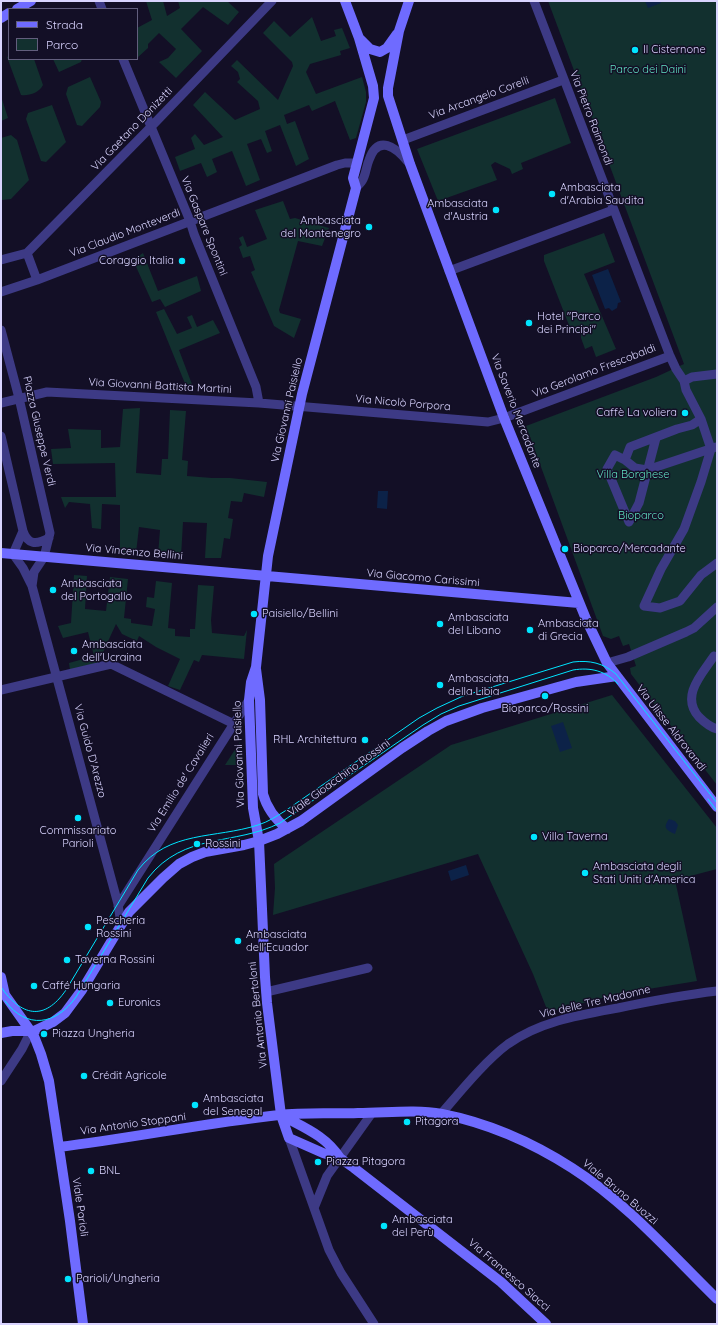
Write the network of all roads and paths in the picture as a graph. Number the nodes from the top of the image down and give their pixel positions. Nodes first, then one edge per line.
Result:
1 (31, 1) edge
2 (272, 1) edge
3 (345, 1) edge
4 (409, 1) edge
5 (534, 1) edge
6 (19, 8) edge
7 (399, 31) junction
8 (359, 38) junction
9 (123, 60) edge
10 (563, 80) junction
11 (151, 127) junction
12 (402, 140) junction
13 (357, 163) junction
14 (410, 164) junction
15 (356, 188) junction
16 (613, 210) junction
17 (190, 221) junction
18 (27, 253) junction
19 (1, 260) edge
20 (450, 271) junction
21 (37, 280) junction
22 (1, 292) edge
23 (1, 330) edge
24 (670, 356) junction
25 (717, 374) edge
26 (684, 381) junction
27 (19, 398) junction
28 (1, 403) edge
29 (259, 403) junction
30 (300, 406) junction
31 (504, 418) junction
32 (701, 419) junction
33 (1, 436) edge
34 (656, 438) junction
35 (714, 448) edge
36 (625, 460) junction
37 (647, 470) junction
38 (23, 531) junction
39 (49, 538) junction
40 (1, 553) edge
41 (13, 554) junction
42 (44, 557) junction
43 (717, 563) edge
44 (265, 576) junction
45 (32, 586) junction
46 (579, 604) junction
47 (717, 607) edge
48 (716, 655) edge
49 (607, 663) junction
50 (256, 667) junction
51 (617, 676) junction
52 (57, 678) junction
53 (1, 690) edge
54 (249, 700) junction
55 (232, 723) junction
56 (717, 729) edge
57 (717, 807) edge
58 (287, 829) junction
59 (259, 841) junction
60 (118, 906) junction
61 (122, 924) junction
62 (368, 968) dead end
63 (1, 978) edge
64 (717, 991) edge
65 (266, 992) junction
66 (3, 993) edge
67 (31, 1032) junction
68 (1, 1033) edge
69 (1, 1081) edge
70 (372, 1113) junction
71 (441, 1114) junction
72 (281, 1115) junction
73 (289, 1138) junction
74 (60, 1147) junction
75 (340, 1158) junction
76 (314, 1208) junction
77 (717, 1299) edge
78 (83, 1324) edge
79 (374, 1324) edge
80 (546, 1324) edge

1 - 6 street
2 - 11 street, Via Gaetano Donizetti
3 - 8 street, Via Giovanni Paisiello
4 - 7 street
5 - 10 street, Via Pietro Raimondi
7 - 8 street
7 - 12 street, Via Saverio Mercadante
8 - 13 street, Via Giovanni Paisiello
9 - 11 street, Via Gaspare Spontini
10 - 12 street, Via Arcangelo Corelli
10 - 16 street, Via Pietro Raimondi
11 - 17 street, Via Gaspare Spontini
11 - 18 street, Via Gaetano Donizetti
12 - 14 street, Via Saverio Mercadante
13 - 15 street, Via Giovanni Paisiello
13 - 17 street, Via Claudio Monteverdi
14 - 15 street
14 - 20 street, Via Saverio Mercadante
15 - 30 street, Via Giovanni Paisiello
16 - 20 street
16 - 24 street, Via Pietro Raimondi
17 - 21 street, Via Claudio Monteverdi
17 - 29 street, Via Gaspare Spontini
18 - 19 street
18 - 21 street
20 - 31 street, Via Saverio Mercadante
21 - 22 street
23 - 27 street, Piazza Giuseppe Verdi
24 - 26 street, Via Pietro Raimondi
24 - 31 street, Via Gerolamo Frescobaldi
25 - 26 street
26 - 32 street, Via Pietro Raimondi
27 - 28 street, Via Giovanni Battista Martini
27 - 29 street, Via Giovanni Battista Martini
27 - 39 street, Piazza Giuseppe Verdi
29 - 30 street, Via Giovanni Battista Martini
30 - 31 street, Via Nicolò Porpora
30 - 44 street, Via Giovanni Paisiello
31 - 46 street, Via Saverio Mercadante
32 - 34 street
32 - 35 street, Via Pietro Raimondi
33 - 38 street
34 - 36 street
34 - 37 street
35 - 37 street
35 - 43 street
36 - 37 street
36 - 37 street
38 - 39 street
38 - 41 street
39 - 42 street, Piazza Giuseppe Verdi
40 - 41 street, Via Vincenzo Bellini
41 - 42 street, Via Vincenzo Bellini
41 - 45 street, Via Guido D'Arezzo
42 - 44 street, Via Vincenzo Bellini
42 - 45 street, Via Guido D'Arezzo
44 - 46 street, Via Giacomo Carissimi
44 - 50 street, Via Giovanni Paisiello
45 - 52 street, Via Guido D'Arezzo
46 - 49 street, Via Saverio Mercadante
47 - 49 street
48 - 56 street
49 - 51 street, Via Ulisse Aldrovandi
50 - 54 street, Via Giovanni Paisiello
50 - 58 street, Via Giovanni Paisiello
51 - 57 street, Via Ulisse Aldrovandi
51 - 58 street, Viale Gioacchino Rossini
52 - 53 street
52 - 55 street
52 - 60 street, Via Guido D'Arezzo
54 - 55 street, Via Emilio de' Cavalieri
54 - 59 street, Via Giovanni Paisiello
55 - 60 street, Via Emilio de' Cavalieri
58 - 59 street, Viale Gioacchino Rossini
59 - 61 street, Viale Gioacchino Rossini
59 - 65 street, Via Antonio Bertoloni
60 - 61 street, Via Guido D'Arezzo
61 - 67 street, Viale Gioacchino Rossini
62 - 65 street
63 - 66 street
64 - 71 street, Via delle Tre Madonne
65 - 72 street, Via Antonio Bertoloni
66 - 67 street
67 - 68 street
67 - 69 street
67 - 74 street, Viale Parioli
70 - 71 street, Viale Bruno Buozzi
70 - 72 street
70 - 75 street
71 - 77 street, Viale Bruno Buozzi
72 - 73 street
72 - 74 street, Via Antonio Stoppani
72 - 75 street
73 - 75 street
73 - 76 street
74 - 78 street, Viale Parioli
75 - 76 street
75 - 80 street, Via Francesco Siacci
76 - 79 street

